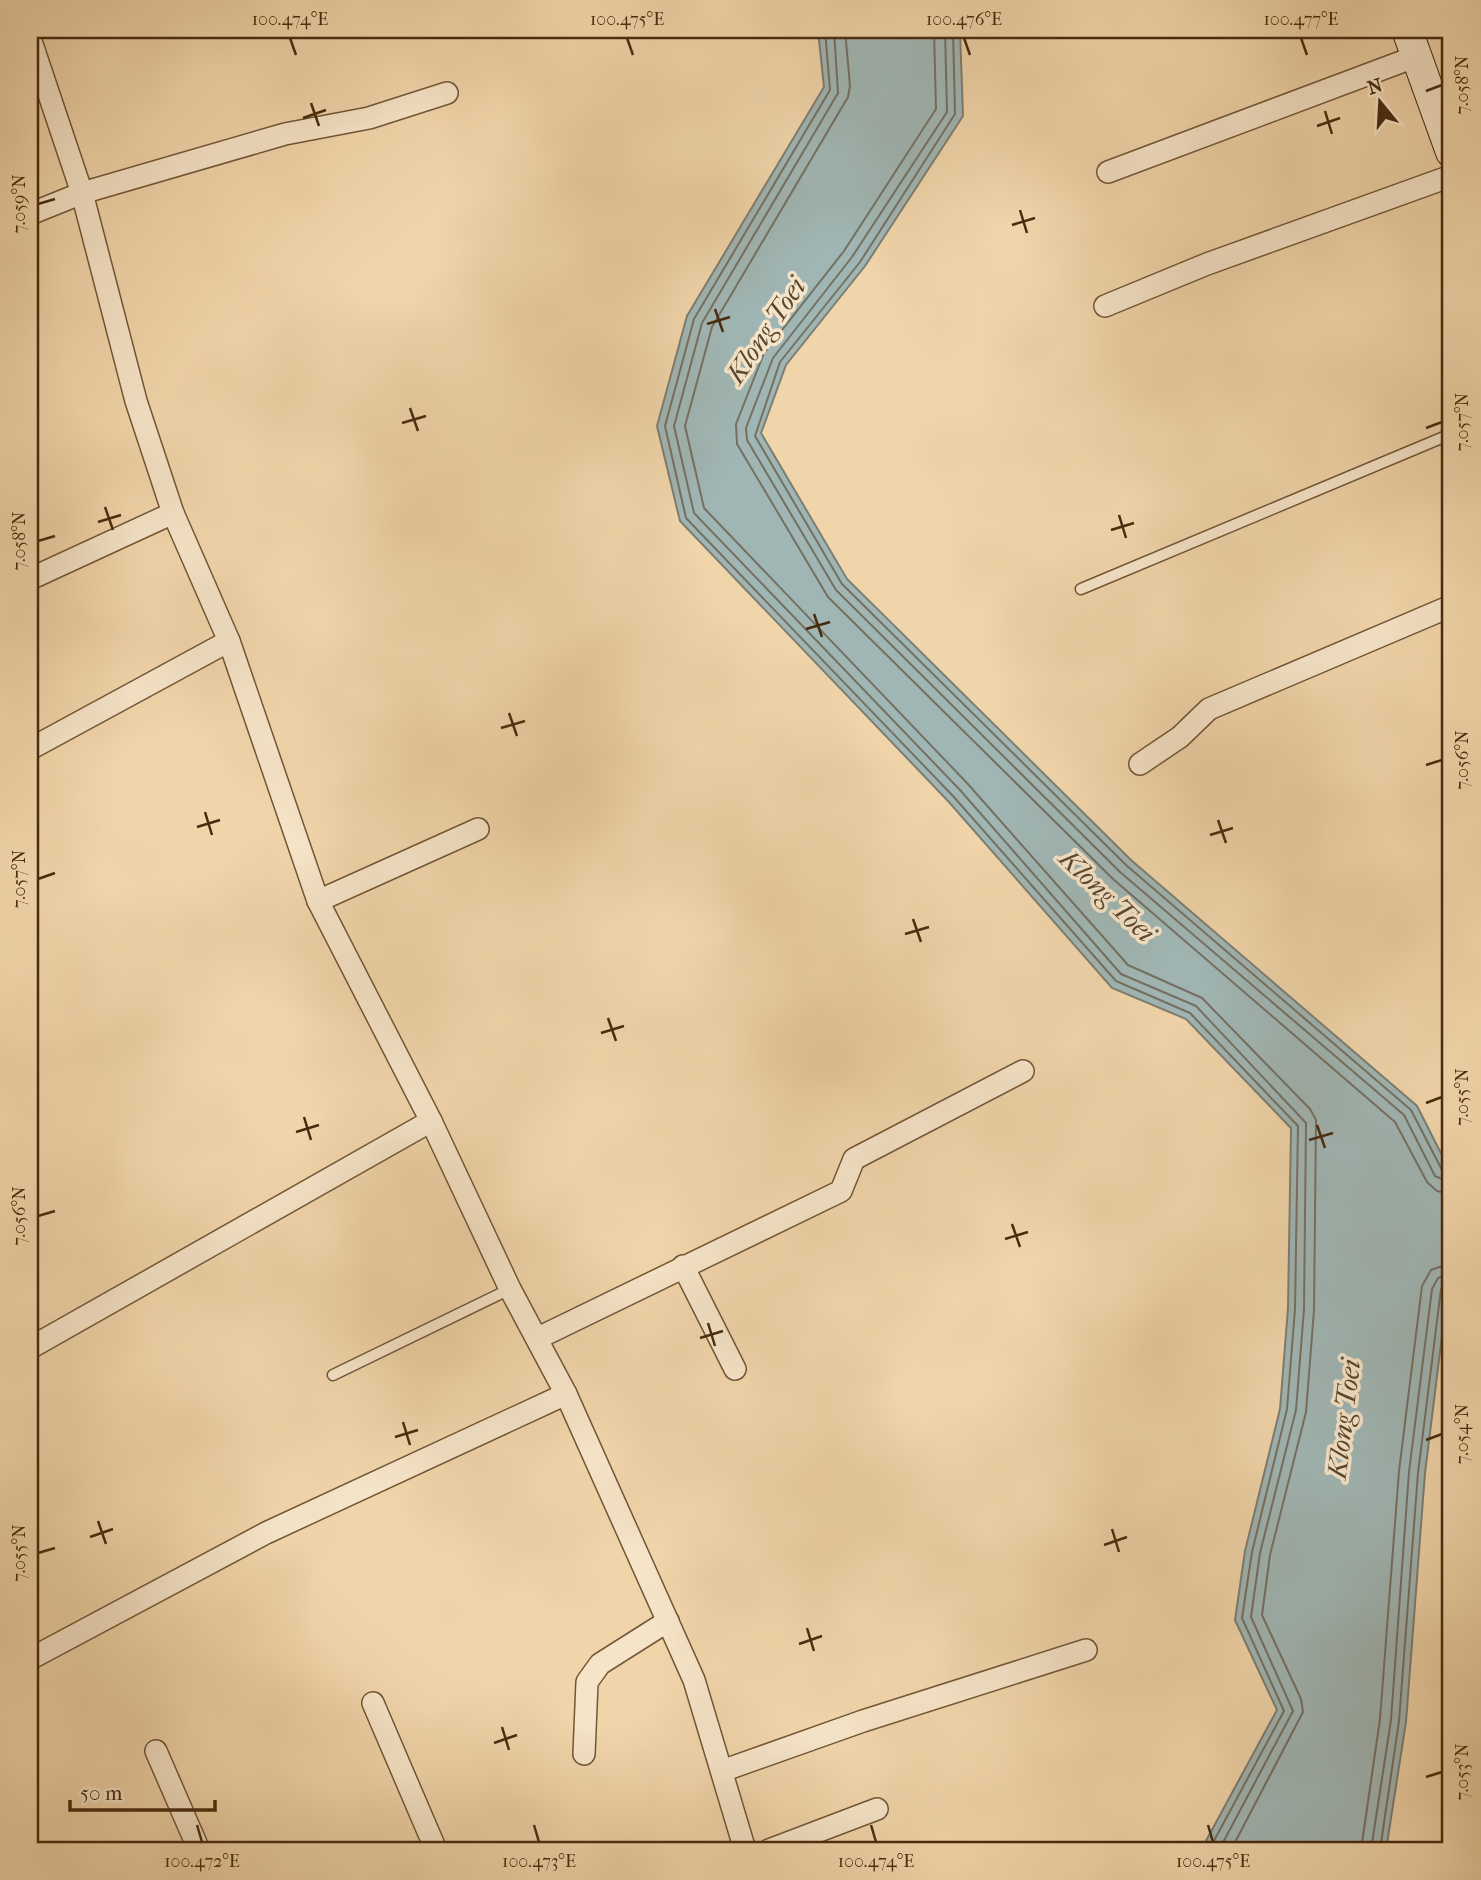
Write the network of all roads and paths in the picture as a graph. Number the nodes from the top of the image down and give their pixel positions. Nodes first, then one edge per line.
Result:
1 (30, 38) edge
2 (1412, 43) edge
3 (447, 93) dead end
4 (1446, 120) edge
5 (1451, 152) edge
6 (1108, 172) dead end
7 (1451, 176) edge
8 (82, 193) junction
9 (30, 214) edge
10 (1105, 306) dead end
11 (1451, 434) edge
12 (173, 513) junction
13 (30, 579) edge
14 (1081, 589) dead end
15 (1451, 606) edge
16 (229, 641) junction
17 (30, 749) edge
18 (1140, 764) dead end
19 (478, 829) dead end
20 (318, 901) junction
21 (1023, 1071) dead end
22 (431, 1121) junction
23 (684, 1266) junction
24 (510, 1289) junction
25 (538, 1338) junction
26 (32, 1343) edge
27 (735, 1369) dead end
28 (333, 1375) dead end
29 (566, 1394) junction
30 (667, 1621) junction
31 (1086, 1650) dead end
32 (30, 1659) edge
33 (373, 1703) dead end
34 (156, 1751) dead end
35 (584, 1754) dead end
36 (722, 1771) junction
37 (877, 1809) dead end
38 (199, 1850) edge
39 (436, 1850) edge
40 (745, 1850) edge
41 (769, 1850) edge

1 - 8 street
2 - 4 street
2 - 6 street
3 - 8 street
4 - 5 street
7 - 10 street
8 - 9 street
8 - 12 street
11 - 14 lane
12 - 13 street
12 - 16 street
15 - 18 street
16 - 17 street
16 - 20 street
19 - 20 street
20 - 22 street
21 - 23 street
22 - 24 street
22 - 26 street
23 - 25 street
23 - 27 street
24 - 25 street
24 - 28 lane
25 - 29 street
29 - 30 street
29 - 32 street
30 - 35 street
30 - 36 street
31 - 36 street
33 - 39 street
34 - 38 street
36 - 40 street
37 - 41 street

